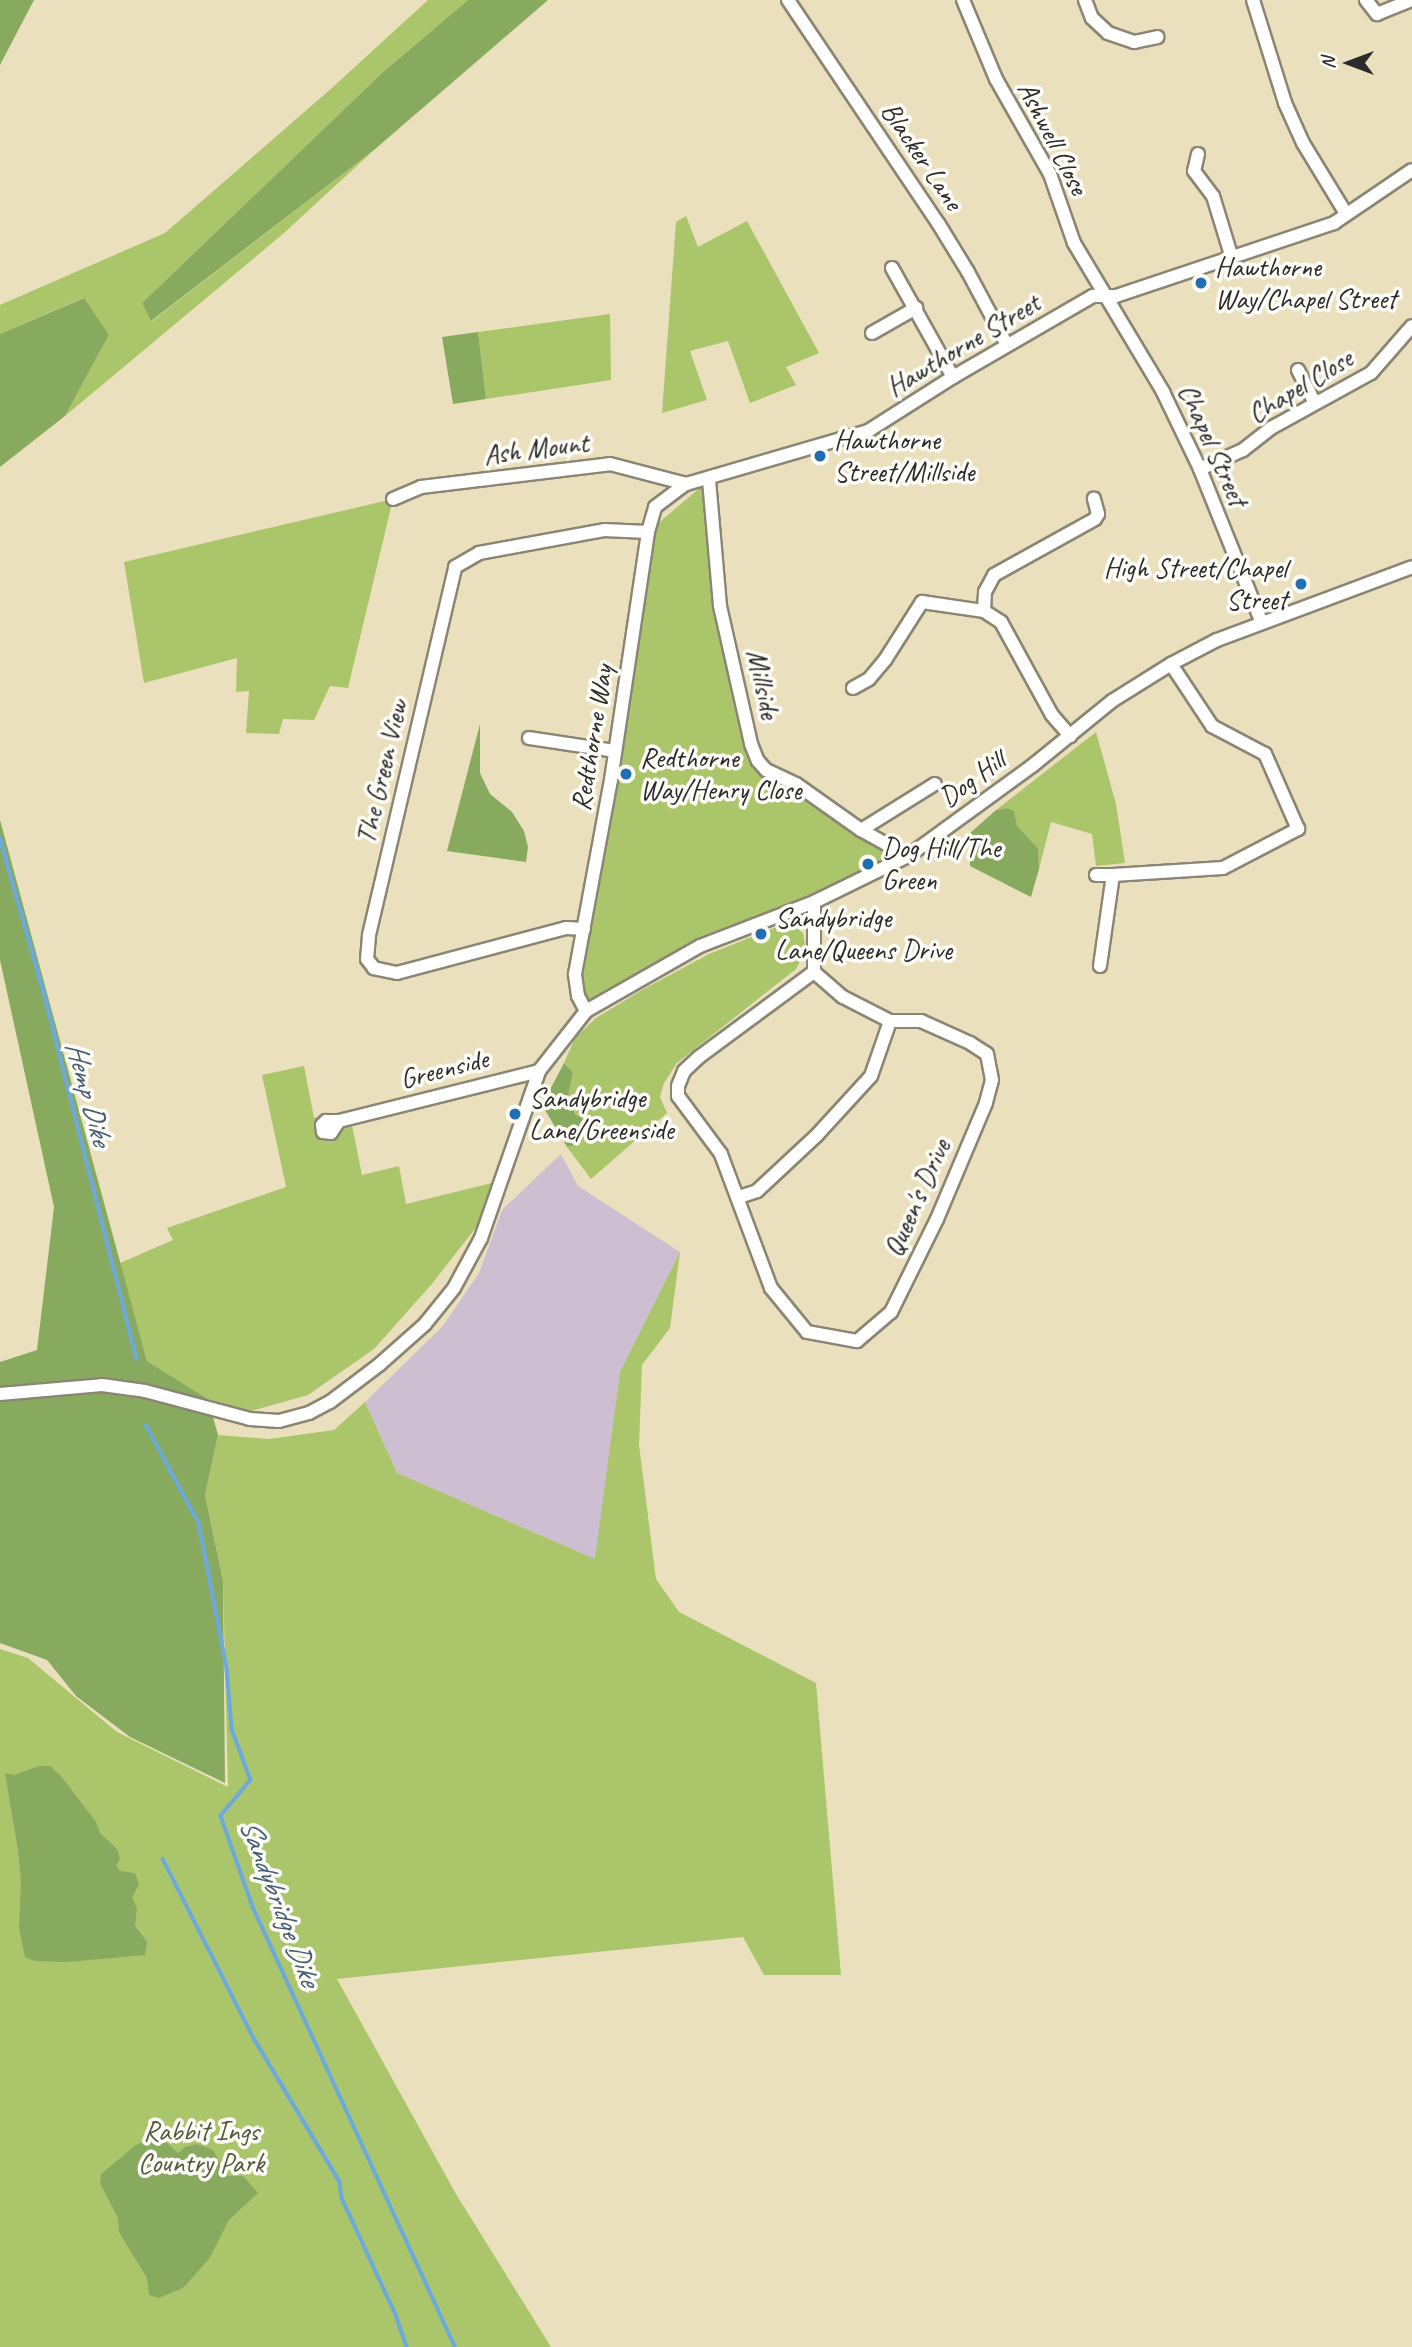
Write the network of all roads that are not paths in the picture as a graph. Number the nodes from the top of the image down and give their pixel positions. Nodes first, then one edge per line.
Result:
1 (788, 0) edge
2 (963, 0) edge
3 (1085, 0) edge
4 (1253, 0) edge
5 (1366, 0) edge
6 (1412, 0) edge
7 (1157, 37) dead end
8 (1198, 154) dead end
9 (1412, 170) edge
10 (1345, 212) junction
11 (1232, 258) junction
12 (892, 268) dead end
13 (1105, 295) junction
14 (916, 308) junction
15 (1412, 326) edge
16 (872, 332) dead end
17 (1007, 345) junction
18 (1298, 370) dead end
19 (953, 377) junction
20 (1315, 403) junction
21 (1200, 469) junction
22 (709, 480) junction
23 (686, 484) junction
24 (393, 499) dead end
25 (1094, 499) dead end
26 (648, 532) junction
27 (1412, 569) edge
28 (984, 611) junction
29 (1262, 623) junction
30 (1171, 664) junction
31 (853, 688) dead end
32 (1070, 736) junction
33 (529, 738) dead end
34 (615, 751) junction
35 (935, 784) dead end
36 (861, 830) junction
37 (908, 856) junction
38 (1096, 875) dead end
39 (1113, 875) junction
40 (814, 902) junction
41 (584, 929) junction
42 (1090, 941) dead end
43 (1104, 944) junction
44 (1100, 966) dead end
45 (814, 972) junction
46 (586, 1011) junction
47 (890, 1021) junction
48 (539, 1071) junction
49 (339, 1121) dead end
50 (739, 1198) junction
51 (0, 1394) edge

1 - 17 street, Blacker Lane
2 - 13 street, Ashwell Close
3 - 7 street
4 - 10 street
5 - 6 street
8 - 11 street
9 - 10 street, Hawthorne Street
10 - 11 street, Hawthorne Street
11 - 13 street, Hawthorne Street
12 - 14 street
13 - 17 street, Hawthorne Street
13 - 21 street, Chapel Street
14 - 16 street
14 - 19 street
15 - 20 street, Chapel Close
17 - 19 street, Hawthorne Street
18 - 20 street
19 - 22 street, Hawthorne Street
20 - 21 street, Chapel Close
21 - 29 street, Chapel Street
22 - 23 street, Hawthorne Street
22 - 36 street, Millside
23 - 24 street, Ash Mount
23 - 26 street, Redthorne Way
25 - 28 street
26 - 34 street, Redthorne Way
26 - 41 street, The Green View
27 - 29 street, Dog Hill
28 - 31 street
28 - 32 street
29 - 30 street, Dog Hill
30 - 32 street, Dog Hill
30 - 39 street
32 - 37 street, Dog Hill
33 - 34 street
34 - 41 street, Redthorne Way
35 - 36 street
36 - 37 street, Millside
37 - 40 street, Dog Hill
38 - 39 street
39 - 43 street
40 - 45 street
40 - 46 street, Dog Hill
41 - 46 street, Redthorne Way
42 - 43 street
43 - 44 street
45 - 47 street, Queen's Drive
45 - 50 street
46 - 48 street
47 - 50 street
47 - 50 street, Queen's Drive
48 - 49 street, Greenside
48 - 51 street

